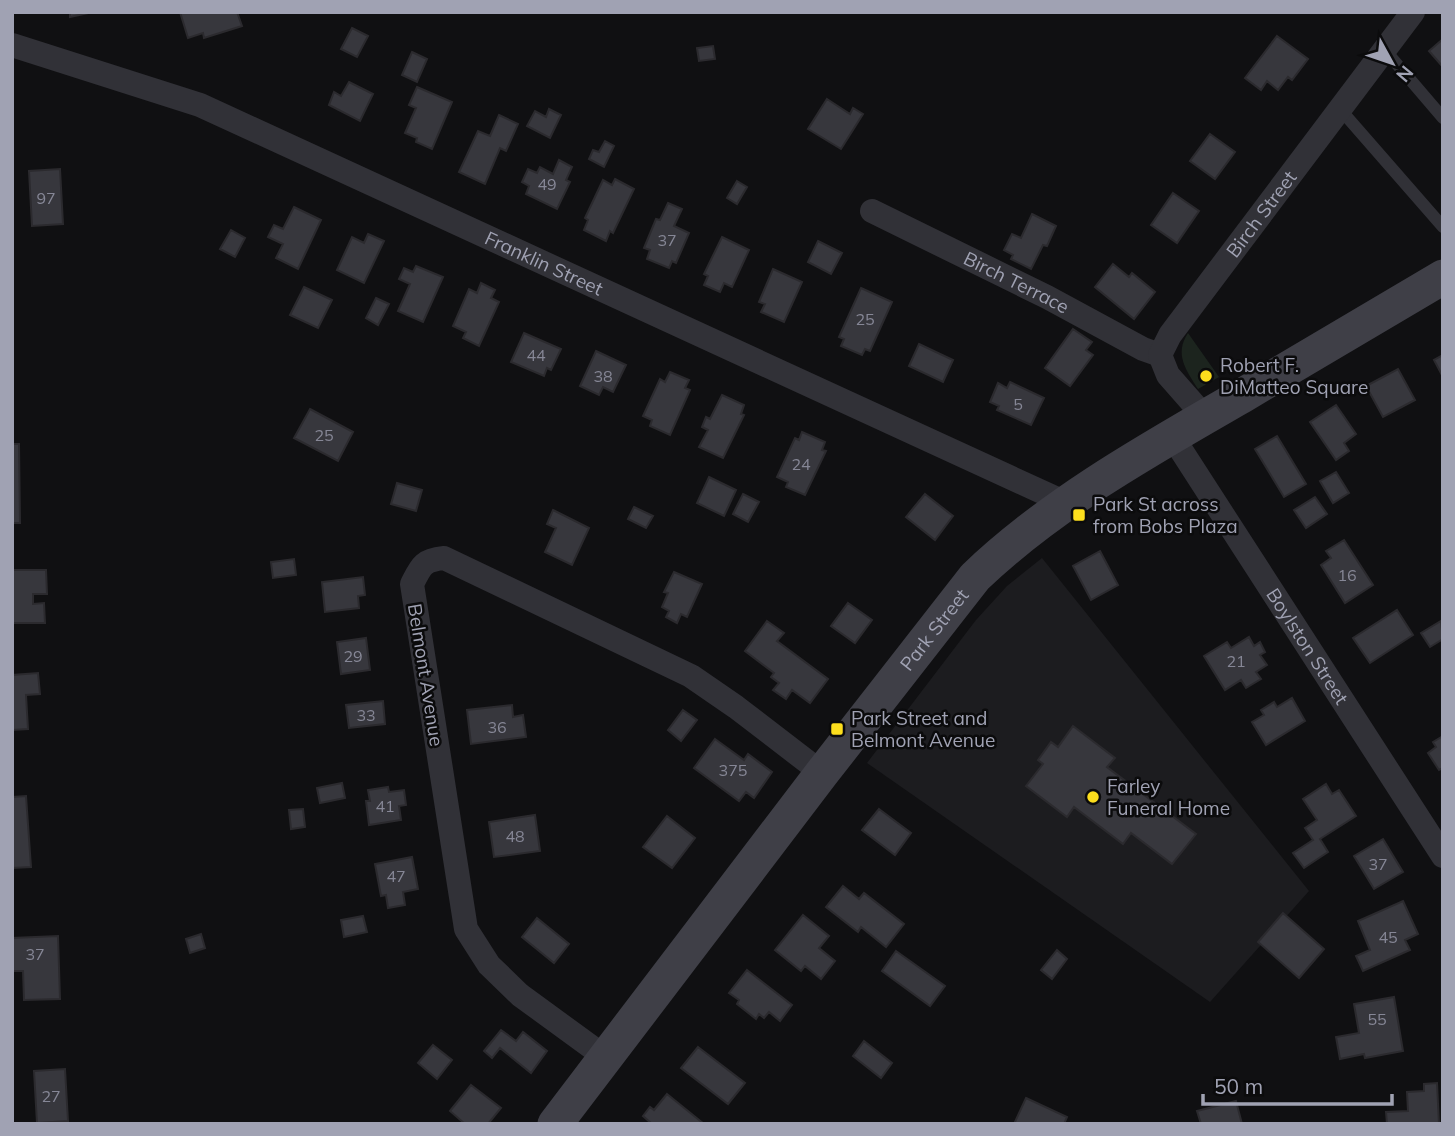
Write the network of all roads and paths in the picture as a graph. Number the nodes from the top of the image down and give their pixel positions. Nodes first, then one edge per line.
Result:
1 (1413, 12) edge
2 (12, 45) edge
3 (1384, 49) junction
4 (1340, 109) junction
5 (1443, 118) edge
6 (872, 211) dead end
7 (1443, 227) edge
8 (1443, 277) edge
9 (1160, 355) junction
10 (1204, 416) junction
11 (1172, 436) junction
12 (1068, 504) junction
13 (821, 773) junction
14 (1443, 856) edge
15 (605, 1057) junction
16 (555, 1124) edge

1 - 3 street, Birch Street
2 - 12 street, Franklin Street
3 - 4 street, Birch Street
3 - 5 lane
4 - 7 lane
4 - 9 street, Birch Street
6 - 9 street, Birch Terrace
8 - 10 main road, Park Street
9 - 10 street
10 - 11 main road, Park Street
11 - 12 main road, Park Street
11 - 14 street, Boylston Street
12 - 13 main road, Park Street
13 - 15 main road, Park Street
13 - 15 street, Belmont Avenue
15 - 16 main road, Park Street

